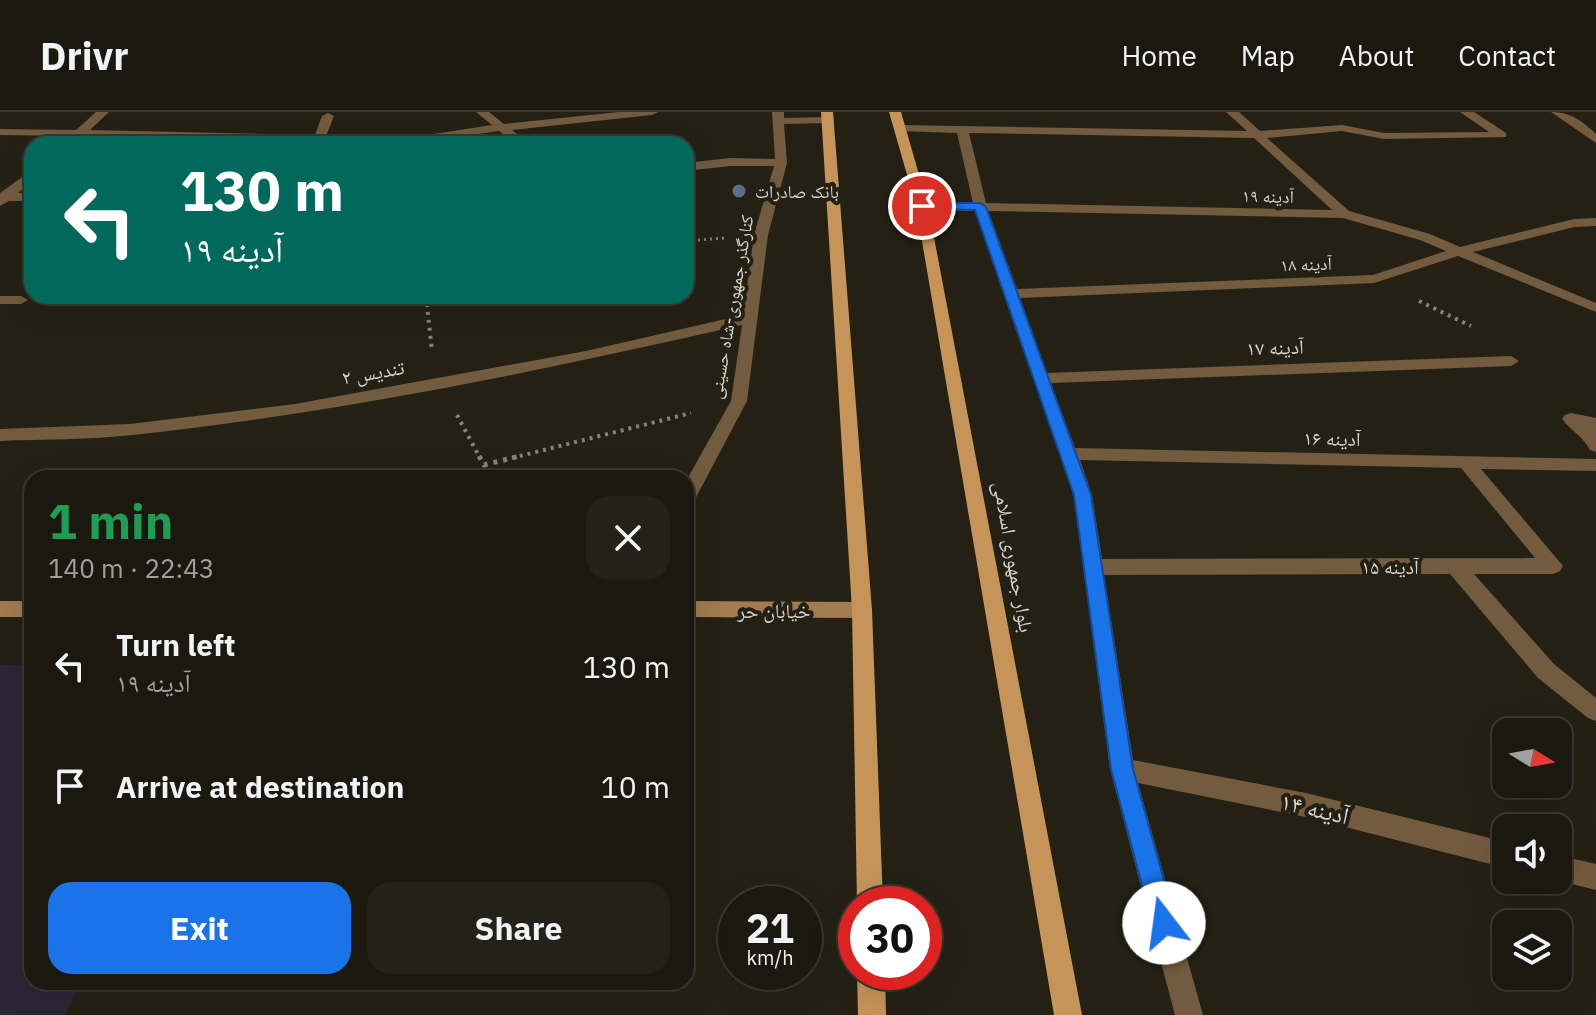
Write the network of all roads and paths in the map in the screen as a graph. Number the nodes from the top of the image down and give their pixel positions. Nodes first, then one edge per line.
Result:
1 (103, 112) edge
2 (482, 112) edge
3 (652, 112) edge
4 (1232, 112) edge
5 (1466, 112) edge
6 (1557, 112) edge
7 (328, 116) dead end
8 (827, 116) edge
9 (778, 117) edge
10 (898, 120) edge
11 (503, 127) junction
12 (962, 129) junction
13 (0, 132) edge
14 (79, 133) junction
15 (1256, 135) junction
16 (75, 136) edge
17 (155, 136) edge
18 (320, 136) edge
19 (446, 136) edge
20 (514, 136) edge
21 (1596, 140) edge
22 (781, 163) junction
23 (694, 166) edge
24 (24, 181) edge
25 (24, 198) edge
26 (2, 199) edge
27 (922, 206) junction
28 (980, 207) junction
29 (1344, 214) junction
30 (1596, 222) edge
31 (1459, 251) junction
32 (1011, 294) junction
33 (0, 300) edge
34 (21, 300) dead end
35 (1596, 308) edge
36 (750, 318) junction
37 (1511, 361) dead end
38 (1041, 378) junction
39 (739, 401) junction
40 (1596, 424) edge
41 (0, 435) edge
42 (1596, 446) edge
43 (1068, 454) junction
44 (1467, 464) junction
45 (484, 465) dead end
46 (1596, 465) edge
47 (694, 483) edge
48 (1455, 566) junction
49 (1093, 567) junction
50 (0, 609) edge
51 (24, 609) edge
52 (694, 609) edge
53 (862, 610) junction
54 (1596, 711) edge
55 (1122, 769) junction
56 (1492, 852) edge
57 (1572, 871) edge
58 (1596, 877) edge
59 (870, 886) edge
60 (871, 990) edge
61 (872, 1015) edge
62 (1068, 1015) edge
63 (1189, 1015) edge

1 - 14 street
2 - 11 street
3 - 11 street
4 - 15 street
5 - 15 street
6 - 21 street
7 - 18 street
8 - 9 street
8 - 53 main road
9 - 22 street, کنارگذر جمهوری-شاه حسینی
10 - 12 street
10 - 27 main road, بلوار جمهوری اسلامی
11 - 19 street
11 - 20 street
12 - 15 street
12 - 28 street
13 - 14 street
14 - 16 street
14 - 17 street
15 - 29 street
22 - 23 street
22 - 36 street, کنارگذر جمهوری-شاه حسینی
24 - 26 street
25 - 26 street
27 - 28 street, آدینه ۱۹
27 - 62 main road, بلوار جمهوری اسلامی
28 - 29 street, آدینه ۱۹
28 - 32 street
29 - 31 street, آدینه ۱۹
30 - 31 street, آدینه ۱۸
31 - 32 street, آدینه ۱۸
31 - 35 street, آدینه ۱۹
32 - 38 street
33 - 34 street
36 - 39 street, کنارگذر جمهوری-شاه حسینی
36 - 41 street, تندیس ۲
37 - 38 street, آدینه ۱۷
38 - 43 street
39 - 45 path
39 - 47 street, کنارگذر جمهوری-شاه حسینی
40 - 42 street
43 - 44 street, آدینه ۱۶
43 - 49 street
44 - 46 street, آدینه ۱۶
44 - 48 street, آدینه ۱۵
48 - 49 street, آدینه ۱۵
48 - 54 street
49 - 55 street
50 - 51 main road
52 - 53 main road, خیابان حر
53 - 59 main road
55 - 56 street, آدینه ۱۴
55 - 63 street
57 - 58 street
60 - 61 main road

